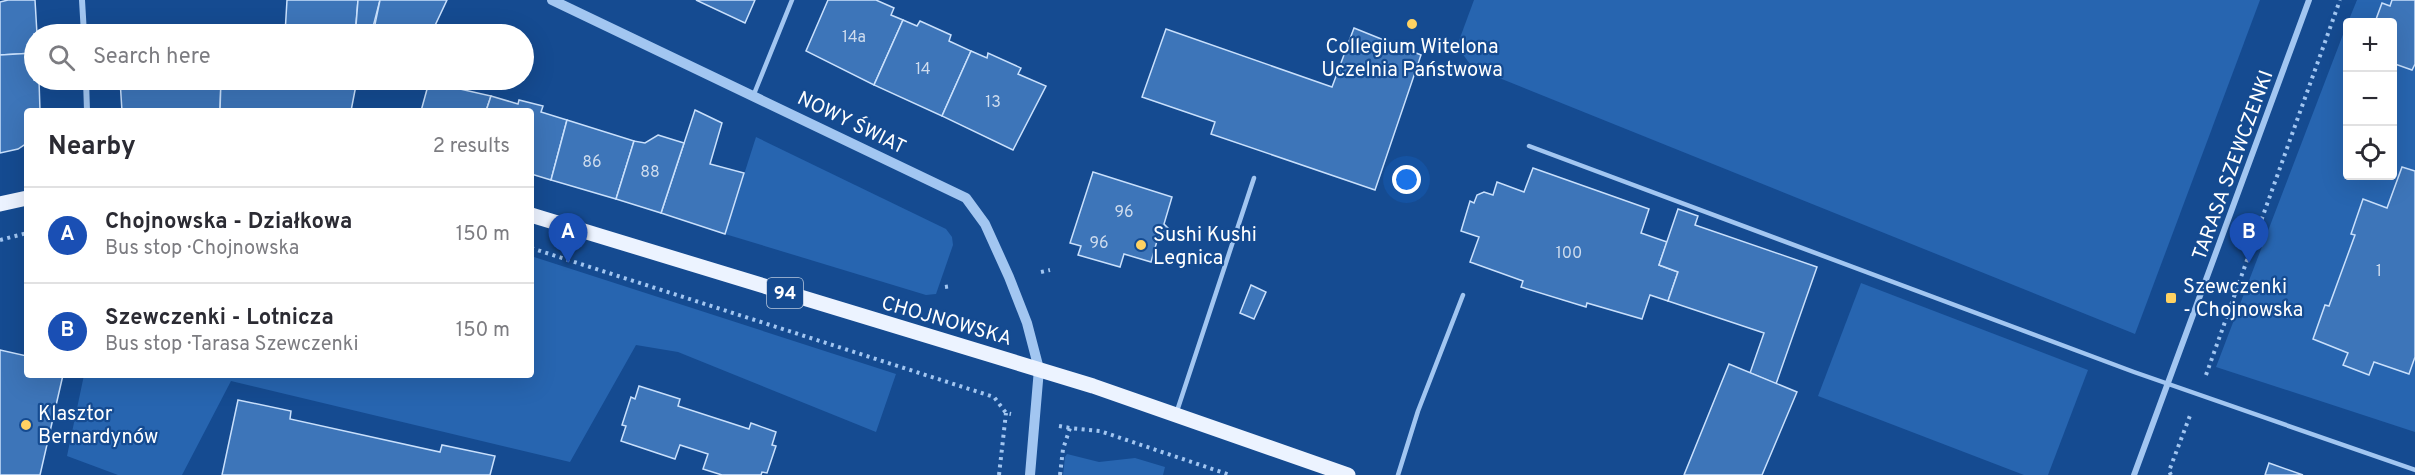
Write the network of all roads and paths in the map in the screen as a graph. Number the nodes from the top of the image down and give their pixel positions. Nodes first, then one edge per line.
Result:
1 (82, 0) edge
2 (552, 0) edge
3 (792, 0) edge
4 (2310, 0) edge
5 (2340, 0) edge
6 (83, 24) edge
7 (86, 90) edge
8 (754, 94) junction
9 (87, 108) edge
10 (1529, 146) dead end
11 (1254, 178) dead end
12 (24, 199) edge
13 (0, 204) edge
14 (534, 216) edge
15 (24, 234) edge
16 (0, 240) edge
17 (534, 249) edge
18 (1050, 270) dead end
19 (1041, 272) dead end
20 (952, 286) dead end
21 (945, 287) dead end
22 (1463, 295) dead end
23 (1039, 369) junction
24 (2169, 385) junction
25 (2198, 395) junction
26 (1176, 414) junction
27 (2415, 470) edge
28 (999, 475) edge
29 (1030, 475) edge
30 (1060, 475) edge
31 (1230, 475) edge
32 (1348, 475) edge
33 (1398, 475) edge
34 (2134, 475) edge
35 (2171, 475) edge

1 - 6 street
2 - 8 street, NOWY ŚWIAT
3 - 8 lane
4 - 24 street, TARASA SZEWCZENKI
5 - 25 path
7 - 9 street
8 - 23 street, NOWY ŚWIAT
10 - 24 lane
11 - 26 lane
12 - 13 main road
14 - 23 main road, CHOJNOWSKA / 94
15 - 16 path
17 - 28 path
18 - 19 path
20 - 21 path
22 - 33 lane
23 - 26 main road, CHOJNOWSKA / 94
23 - 29 street, NOWY ŚWIAT
24 - 25 lane
24 - 34 street, TARASA SZEWCZENKI
25 - 27 lane
25 - 35 path
26 - 32 main road, CHOJNOWSKA / 94
30 - 31 path

